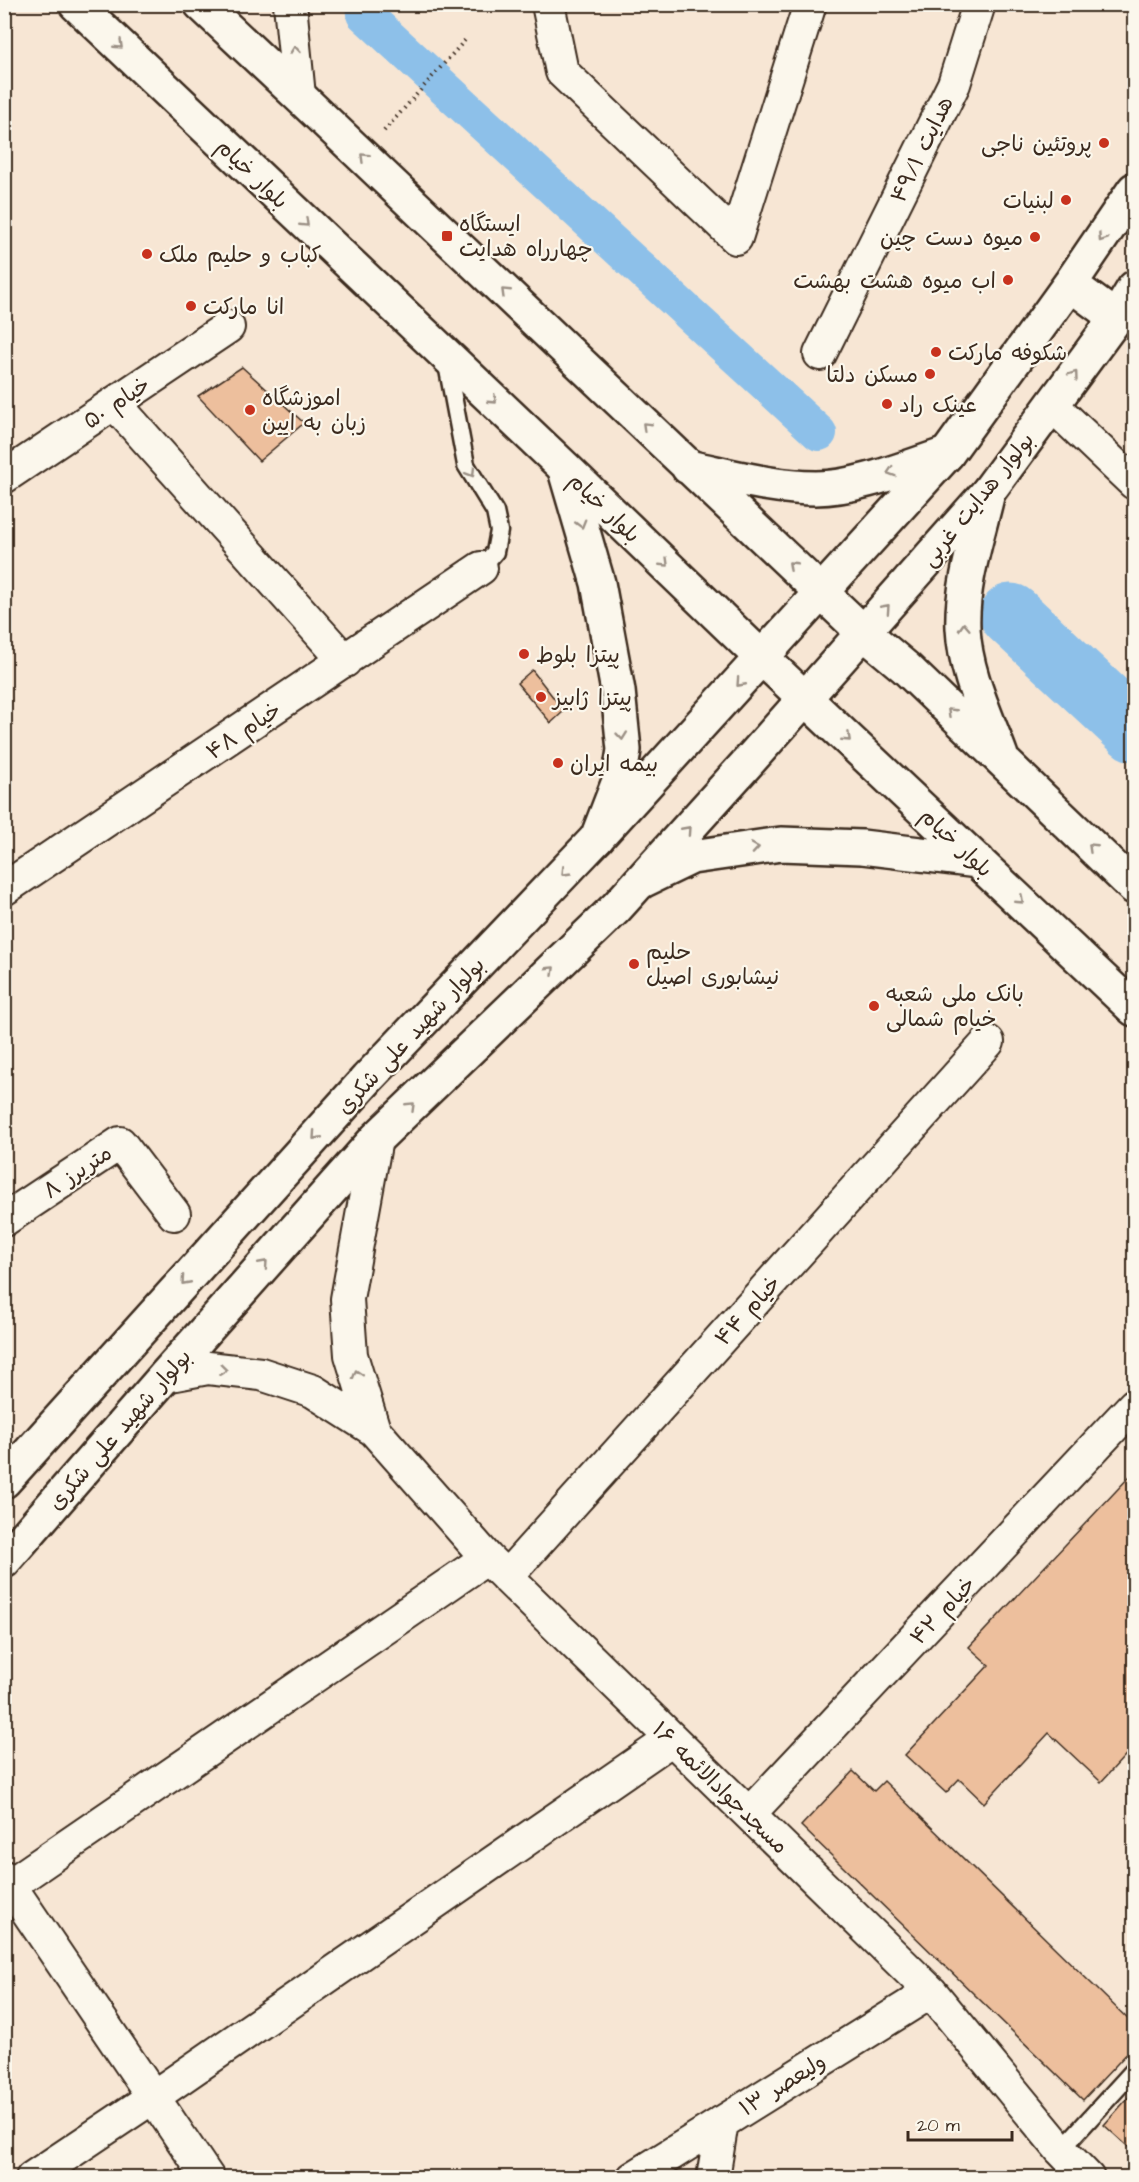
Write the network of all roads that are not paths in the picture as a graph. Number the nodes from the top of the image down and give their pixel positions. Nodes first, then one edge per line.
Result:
1 (76, 4) edge
2 (201, 4) edge
3 (290, 4) edge
4 (810, 4) edge
5 (979, 4) edge
6 (551, 9) edge
7 (299, 96) junction
8 (1134, 190) edge
9 (1070, 284) junction
10 (1134, 288) edge
11 (1116, 318) junction
12 (228, 327) dead end
13 (820, 354) dead end
14 (445, 356) junction
15 (114, 404) junction
16 (1052, 405) junction
17 (946, 454) junction
18 (688, 467) junction
19 (565, 468) junction
20 (4, 477) edge
21 (1134, 483) edge
22 (988, 492) junction
23 (480, 568) joint
24 (822, 593) junction
25 (863, 632) junction
26 (762, 658) junction
27 (345, 661) junction
28 (804, 698) junction
29 (1004, 763) junction
30 (597, 838) junction
31 (978, 861) junction
32 (640, 882) junction
33 (1134, 887) edge
34 (4, 889) edge
35 (1134, 1009) edge
36 (988, 1042) dead end
37 (376, 1139) junction
38 (174, 1214) dead end
39 (4, 1220) edge
40 (165, 1376) junction
41 (1134, 1405) edge
42 (374, 1430) junction
43 (4, 1481) edge
44 (4, 1561) edge
45 (496, 1568) junction
46 (672, 1739) junction
47 (749, 1814) junction
48 (7, 1881) edge
49 (931, 1992) junction
50 (1134, 2070) edge
51 (153, 2097) junction
52 (722, 2122) junction
53 (1066, 2164) edge
54 (32, 2178) edge
55 (208, 2178) edge
56 (633, 2178) edge
57 (713, 2178) edge
58 (1088, 2178) edge

1 -> 14 main road, بلوار خیام
2 - 7 main road
7 -> 3 street
4 - 6 street
5 - 13 street, هدایت ۴۹/۱
18 -> 7 main road
8 -> 9 main road
9 - 11 main road
9 - 17 main road
10 - 11 main road, بولوار هدایت غربی
16 -> 11 main road, بولوار هدایت غربی
12 - 15 street, خیام ۵۰
14 -> 19 main road, بلوار خیام
14 -> 23 lane
15 - 20 street, خیام ۵۰
15 - 27 street
16 - 21 street
16 - 22 main road, بولوار هدایت غربی
17 -> 18 main road
17 - 24 main road
24 -> 18 main road
19 -> 26 main road, بلوار خیام
19 -> 30 main road
25 -> 22 main road, بولوار هدایت غربی
29 -> 22 main road
23 - 27 street, خیام ۴۸
24 - 25 main road
24 - 26 main road, بولوار شهید علی شکری
25 - 28 main road, بولوار هدایت غربی
29 -> 25 main road
26 - 28 main road, بلوار خیام
26 -> 30 main road, بولوار شهید علی شکری
27 - 34 street, خیام ۴۸
28 -> 31 main road, بلوار خیام
32 -> 28 main road, بولوار شهید علی شکری
33 -> 29 main road
30 -> 43 main road, بولوار شهید علی شکری
32 -> 31 main road
31 -> 35 main road, بلوار خیام
37 -> 32 main road, بولوار شهید علی شکری
36 - 45 street, خیام ۴۴
40 -> 37 main road, بولوار شهید علی شکری
42 -> 37 street
38 - 39 street, ۸ متریرز
40 -> 42 street
40 - 44 main road, بولوار شهید علی شکری
41 - 47 street, خیام ۴۲
42 - 45 street, مسجدجوادالائمه ۱۶
45 - 46 street, مسجدجوادالائمه ۱۶
45 - 48 street, خیام ۴۴
46 - 47 street, مسجدجوادالائمه ۱۶
46 - 51 street
47 - 49 street, مسجدجوادالائمه ۱۶
48 - 51 street
49 - 52 street, ولیعصر ۱۳
49 - 53 street, مسجدجوادالائمه ۱۶
50 - 53 lane
51 - 54 street
51 - 55 street
52 - 56 street, ولیعصر ۱۳
52 - 57 street
53 - 58 street, مسجدجوادالائمه ۱۶

